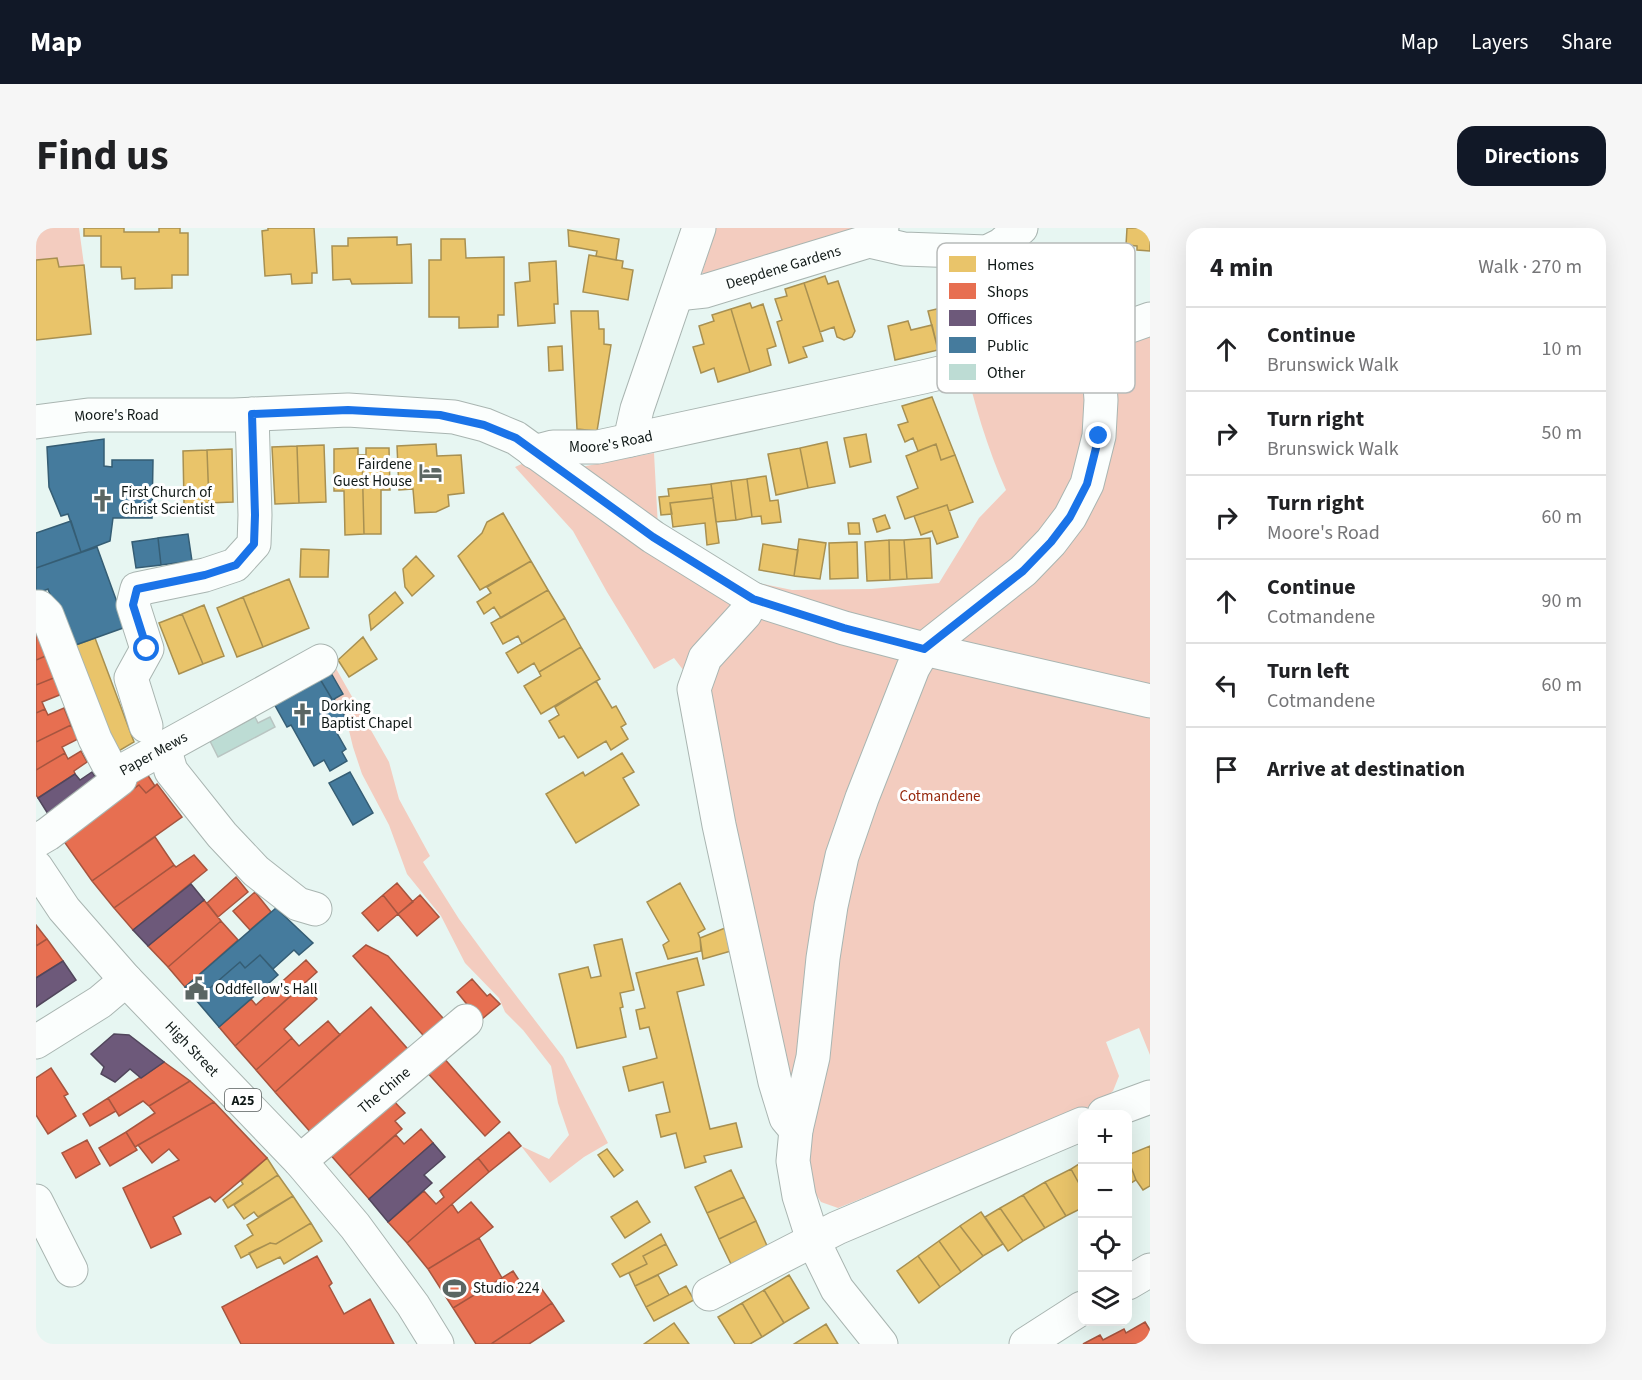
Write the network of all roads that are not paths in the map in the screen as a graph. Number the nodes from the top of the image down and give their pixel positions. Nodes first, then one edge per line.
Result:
1 (699, 228) edge
2 (1021, 228) edge
3 (876, 234) edge
4 (1003, 243) edge
5 (937, 250) edge
6 (677, 294) junction
7 (1150, 320) edge
8 (1135, 325) edge
9 (937, 374) edge
10 (1101, 393) edge
11 (252, 414) junction
12 (36, 422) edge
13 (630, 440) junction
14 (534, 452) junction
15 (753, 599) junction
16 (36, 607) edge
17 (924, 649) junction
18 (321, 661) dead end
19 (1150, 701) edge
20 (155, 736) junction
21 (120, 771) junction
22 (36, 841) edge
23 (36, 867) edge
24 (315, 909) dead end
25 (126, 980) junction
26 (466, 1021) dead end
27 (36, 1042) edge
28 (1150, 1096) edge
29 (1114, 1110) edge
30 (1078, 1126) edge
31 (796, 1130) junction
32 (300, 1161) junction
33 (36, 1201) edge
34 (813, 1240) junction
35 (71, 1270) dead end
36 (1150, 1270) edge
37 (1132, 1281) edge
38 (709, 1294) dead end
39 (1078, 1311) edge
40 (437, 1344) edge
41 (881, 1344) edge
42 (1026, 1344) edge

1 - 6 street
2 - 4 street
3 - 5 street
3 - 6 street, Deepdene Gardens
6 - 13 street
7 - 8 street, Moore's Road
9 - 13 street, Moore's Road
10 - 17 street
11 - 12 street, Moore's Road
11 - 14 street, Moore's Road
11 - 20 street
13 - 14 street, Moore's Road
14 - 15 street
15 - 17 street
15 - 31 street
16 - 21 street, Paper Mews
17 - 19 street
17 - 31 street
18 - 20 street, Paper Mews
20 - 21 street, Paper Mews
20 - 24 street
21 - 22 street
23 - 25 street, High Street / A25
25 - 27 street
25 - 32 street, High Street / A25
26 - 32 street, The Chine
28 - 29 street
30 - 34 street
31 - 34 street
32 - 40 street, High Street / A25
33 - 35 street
34 - 38 street
34 - 41 street
36 - 37 street
39 - 42 street

